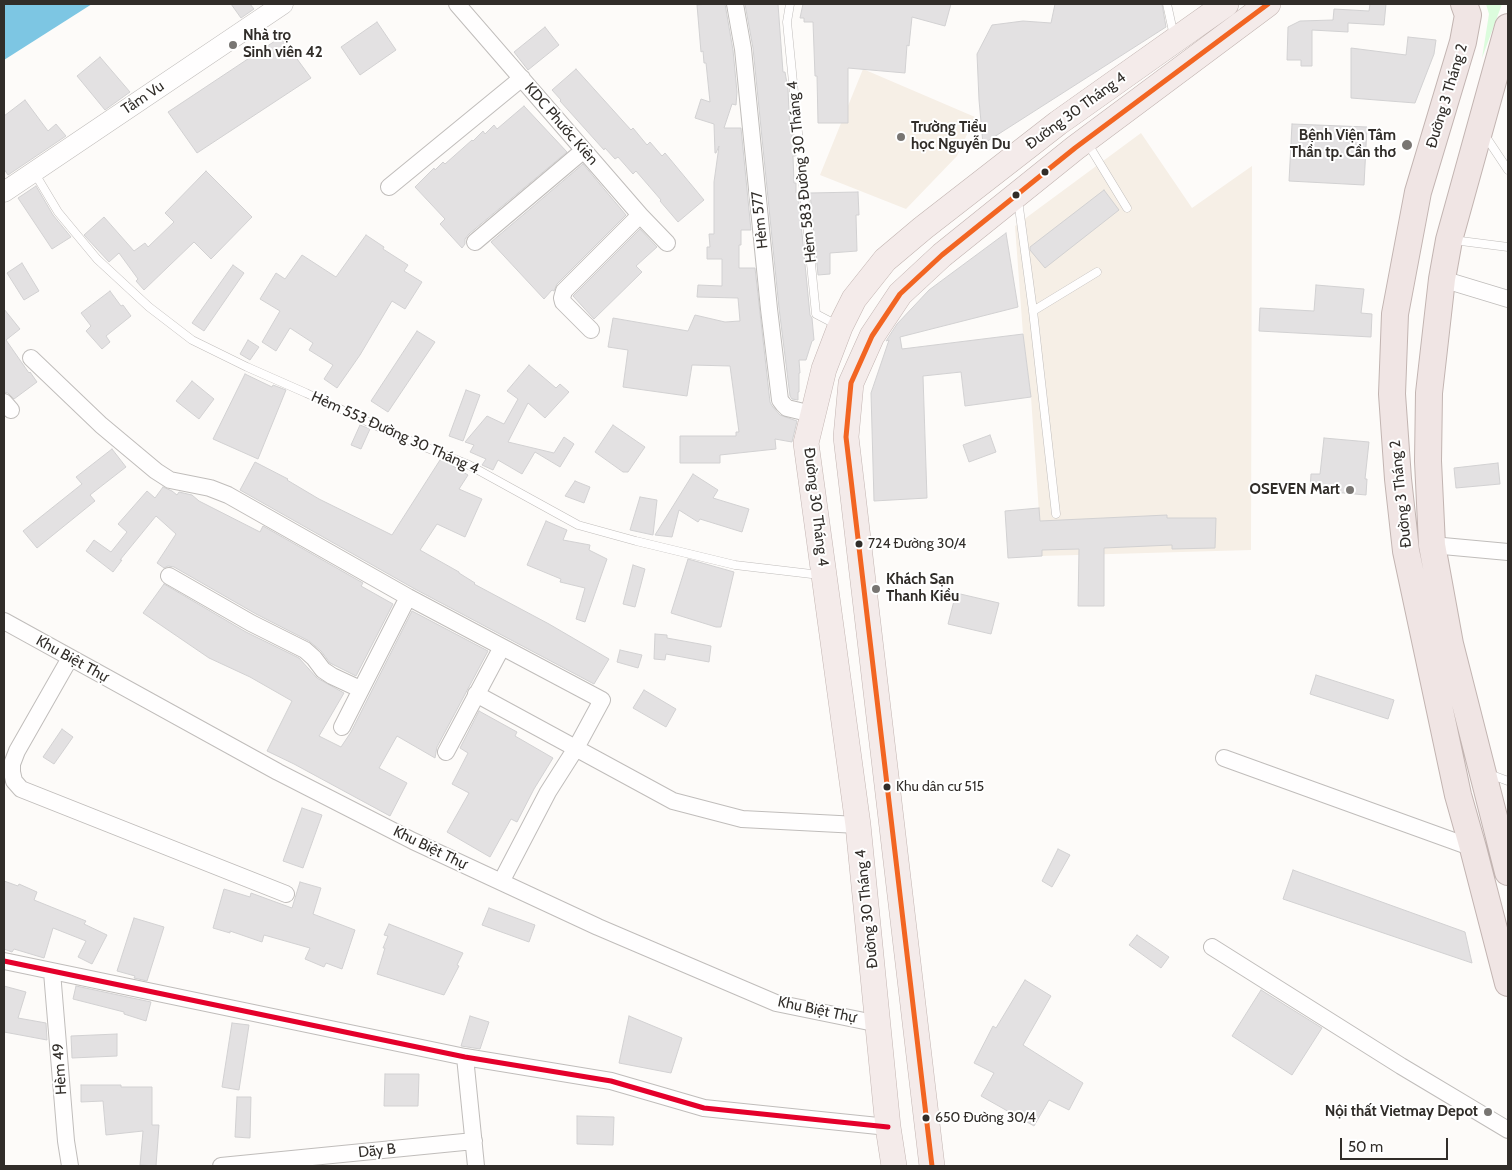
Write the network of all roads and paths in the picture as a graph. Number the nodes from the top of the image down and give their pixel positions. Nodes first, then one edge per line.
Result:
1 (283, 4) edge
2 (457, 4) edge
3 (735, 4) edge
4 (790, 4) edge
5 (1167, 4) edge
6 (1226, 4) edge
7 (1268, 4) edge
8 (1464, 4) edge
9 (1508, 27) edge
10 (1174, 40) junction
11 (522, 78) junction
12 (1058, 123) junction
13 (1480, 128) junction
14 (1080, 144) junction
15 (584, 150) junction
16 (1508, 170) edge
17 (33, 172) junction
18 (389, 187) dead end
19 (4, 192) edge
20 (1018, 195) junction
21 (1127, 208) dead end
22 (640, 215) junction
23 (1449, 240) junction
24 (475, 242) dead end
25 (667, 243) dead end
26 (1508, 248) edge
27 (1097, 272) dead end
28 (1442, 279) junction
29 (1508, 299) edge
30 (1033, 312) junction
31 (840, 327) junction
32 (590, 330) dead end
33 (31, 358) dead end
34 (812, 414) junction
35 (1056, 514) dead end
36 (1432, 545) junction
37 (1508, 552) edge
38 (169, 576) dead end
39 (824, 576) junction
40 (408, 597) junction
41 (4, 621) edge
42 (502, 647) junction
43 (70, 658) junction
44 (360, 689) junction
45 (476, 694) junction
46 (342, 727) dead end
47 (576, 748) junction
48 (446, 752) dead end
49 (1224, 758) dead end
50 (1482, 772) junction
51 (1508, 781) edge
52 (858, 826) junction
53 (1474, 848) junction
54 (1508, 872) edge
55 (501, 882) junction
56 (286, 894) dead end
57 (1212, 947) dead end
58 (4, 961) edge
59 (52, 972) junction
60 (1508, 983) edge
61 (879, 1024) junction
62 (465, 1057) junction
63 (888, 1127) junction
64 (1508, 1130) edge
65 (474, 1141) junction
66 (70, 1166) edge
67 (221, 1166) edge
68 (476, 1166) edge
69 (894, 1166) edge
70 (932, 1166) edge

1 - 17 street, Tầm Vu
2 - 11 street, KDC Phước Kiên
3 - 34 street, Hẻm 577
4 - 31 lane, Hẻm 583 Đường 30 Tháng 4
5 - 10 lane
6 - 10 main road, Đường 30 Tháng 4
7 - 14 main road, Đường 30 Tháng 4
8 - 53 highway, Đường 3 Tháng 2
9 - 13 highway, Đường 3 Tháng 2
10 - 12 main road, Đường 30 Tháng 4
11 - 15 street, KDC Phước Kiên
11 - 18 street
12 - 14 main road
12 - 31 main road, Đường 30 Tháng 4
13 - 16 lane
13 - 23 highway, Đường 3 Tháng 2
14 - 20 main road, Đường 30 Tháng 4
14 - 21 lane
15 - 22 street, KDC Phước Kiên
15 - 24 street
17 - 19 street, Tầm Vu
17 - 39 lane, Hẻm 553 Đường 30 Tháng 4
20 - 30 lane
20 - 70 main road, Đường 30 Tháng 4
22 - 25 street, KDC Phước Kiên
22 - 32 street
23 - 26 lane
23 - 28 highway, Đường 3 Tháng 2
27 - 30 lane
28 - 29 street
28 - 36 highway, Đường 3 Tháng 2
30 - 35 lane
31 - 34 main road, Đường 30 Tháng 4
33 - 40 street
34 - 39 main road, Đường 30 Tháng 4
36 - 37 street
36 - 50 highway, Đường 3 Tháng 2
38 - 44 street
39 - 52 main road, Đường 30 Tháng 4
40 - 42 street
40 - 44 street
41 - 43 street, Khu Biệt Thự
42 - 45 street
42 - 47 street
43 - 55 street, Khu Biệt Thự
43 - 56 street
44 - 46 street
45 - 47 street
45 - 48 street
47 - 52 street
47 - 55 street
49 - 53 street
50 - 51 lane
50 - 54 highway, Đường 3 Tháng 2
52 - 61 main road, Đường 30 Tháng 4
53 - 60 highway, Đường 3 Tháng 2
55 - 61 street, Khu Biệt Thự
57 - 64 street
58 - 59 street
59 - 62 street
59 - 66 street, Hèm 49
61 - 63 main road, Đường 30 Tháng 4
62 - 63 street
62 - 65 street
63 - 69 main road, Đường 30 Tháng 4
65 - 67 street, Dãy B
65 - 68 street

